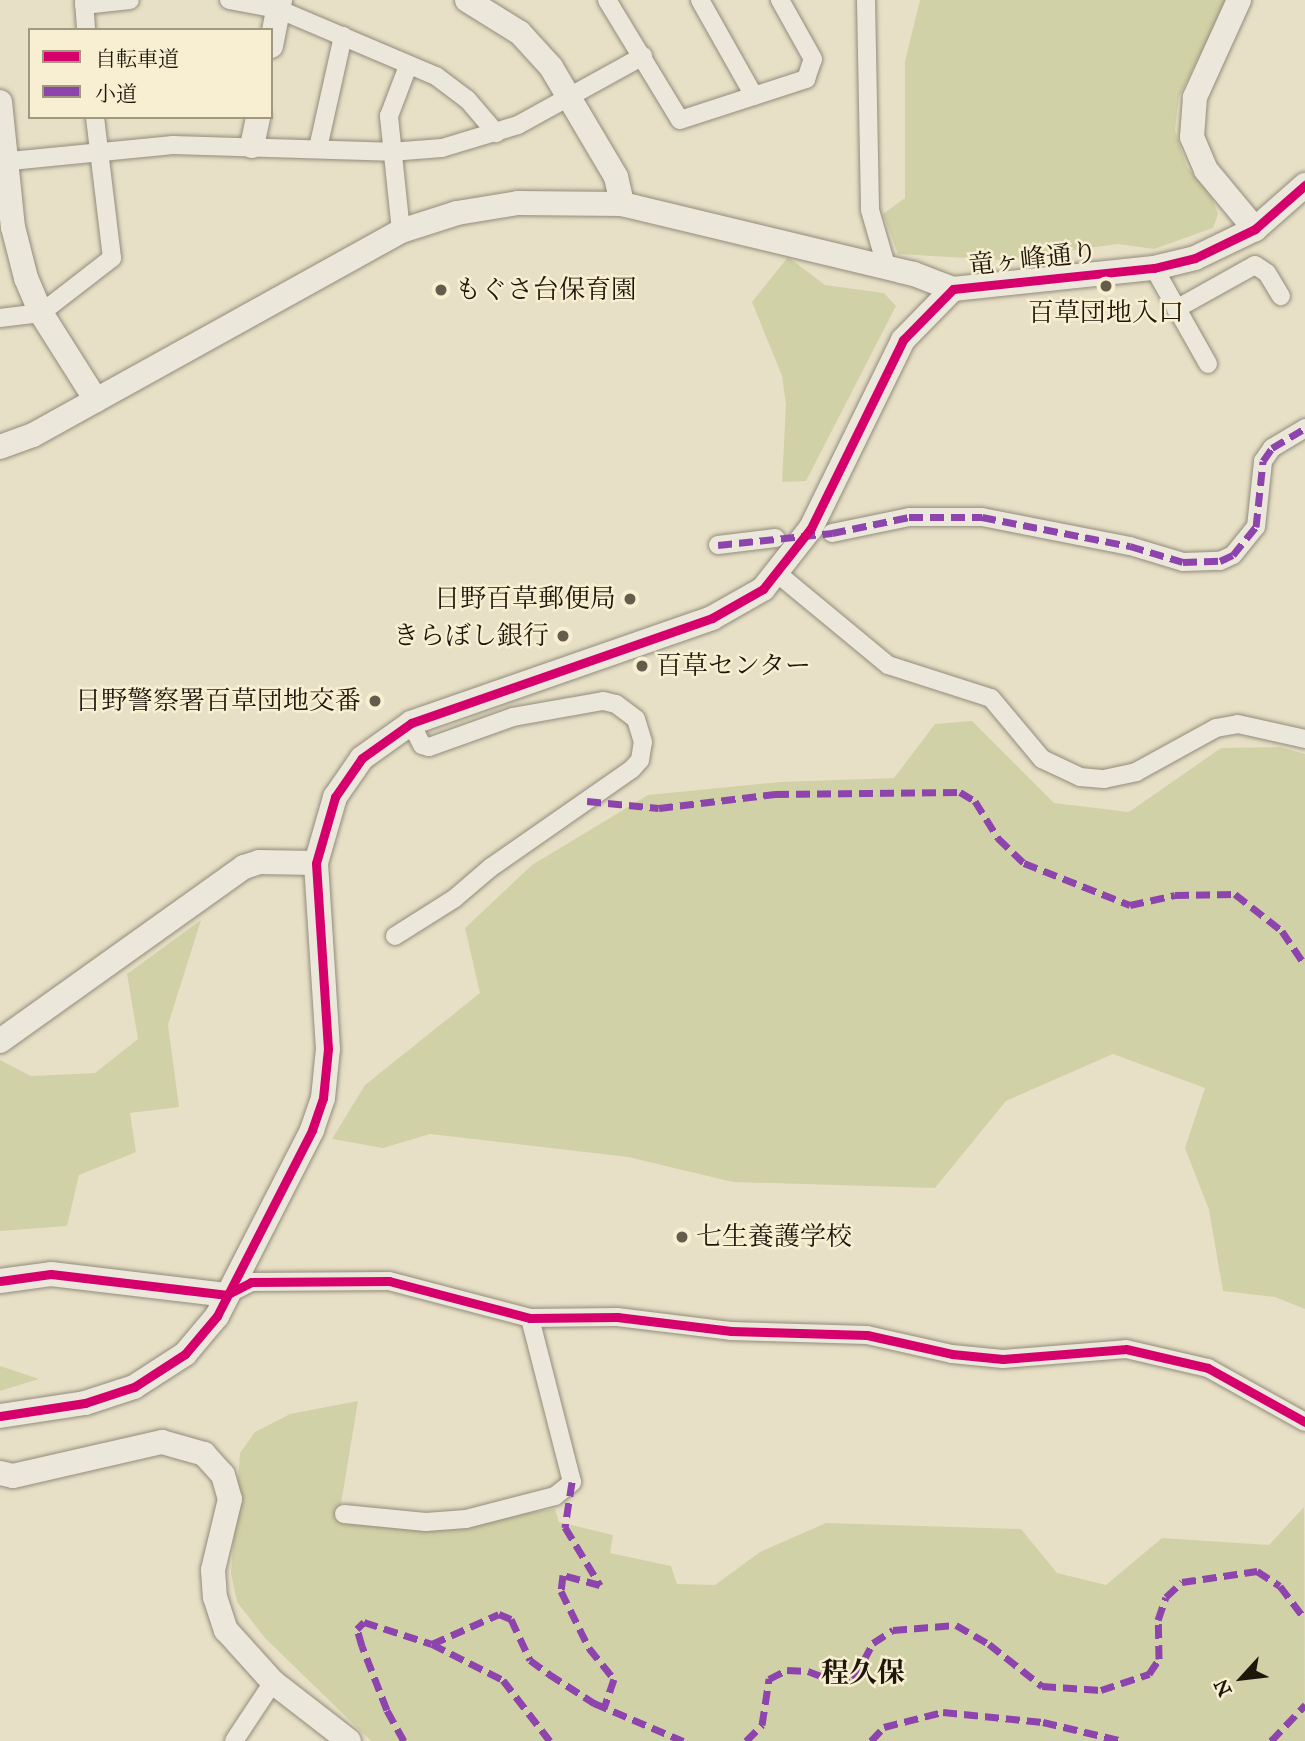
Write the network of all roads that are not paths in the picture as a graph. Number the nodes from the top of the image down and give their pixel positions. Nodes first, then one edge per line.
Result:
1 (130, 0) edge
2 (229, 0) edge
3 (467, 0) edge
4 (607, 0) edge
5 (700, 0) edge
6 (780, 0) edge
7 (866, 0) edge
8 (1240, 0) edge
9 (84, 2) edge
10 (279, 4) edge
11 (494, 5) edge
12 (86, 28) edge
13 (273, 36) edge
14 (343, 36) junction
15 (643, 57) junction
16 (408, 65) junction
17 (754, 96) junction
18 (570, 98) junction
19 (0, 102) edge
20 (95, 119) edge
21 (258, 119) edge
22 (496, 133) junction
23 (252, 146) junction
24 (318, 148) junction
25 (98, 152) junction
26 (390, 152) junction
27 (3, 162) edge
28 (1305, 185) edge
29 (622, 204) junction
30 (1255, 229) junction
31 (401, 231) junction
32 (1154, 268) junction
33 (887, 269) junction
34 (953, 289) junction
35 (1281, 296) dead end
36 (1176, 309) junction
37 (41, 313) junction
38 (0, 318) edge
39 (1208, 364) dead end
40 (96, 400) junction
41 (1305, 428) edge
42 (0, 447) edge
43 (832, 533) dead end
44 (776, 538) dead end
45 (718, 545) dead end
46 (778, 574) junction
47 (411, 723) junction
48 (1305, 739) edge
49 (316, 863) junction
50 (396, 936) dead end
51 (0, 1041) edge
52 (0, 1281) edge
53 (226, 1295) junction
54 (530, 1318) junction
55 (0, 1416) edge
56 (1305, 1422) edge
57 (0, 1473) edge
58 (344, 1514) dead end
59 (273, 1682) junction
60 (234, 1741) edge
61 (349, 1741) edge

1 - 9 street
2 - 10 street
3 - 11 street
4 - 15 street
5 - 17 street
6 - 17 street
7 - 33 street
8 - 30 street
9 - 12 street
10 - 13 street
10 - 14 street
11 - 18 street
14 - 16 street
14 - 24 street
15 - 17 street
15 - 18 street
16 - 22 street
16 - 26 street
18 - 22 street
18 - 29 street
19 - 27 street
20 - 25 street
21 - 23 street
22 - 26 street
23 - 24 street
23 - 25 street
24 - 26 street
25 - 27 street
25 - 37 street
26 - 31 street
27 - 37 street
28 - 30 street, 竜ヶ峰通り
29 - 31 street
29 - 33 street
30 - 32 street, 竜ヶ峰通り
31 - 40 street
32 - 34 street, 竜ヶ峰通り
32 - 36 street
33 - 34 street
34 - 46 street, 竜ヶ峰通り
35 - 36 street
36 - 39 street
37 - 38 street
37 - 40 street
40 - 42 street
41 - 43 street
44 - 45 street
46 - 47 street, 竜ヶ峰通り
46 - 48 street
47 - 49 street, 竜ヶ峰通り
47 - 50 street
49 - 51 street
49 - 53 street, 竜ヶ峰通り
52 - 53 street
53 - 54 street
53 - 55 street, 竜ヶ峰通り
54 - 56 street
54 - 58 street
57 - 59 street
59 - 60 street
59 - 61 street

